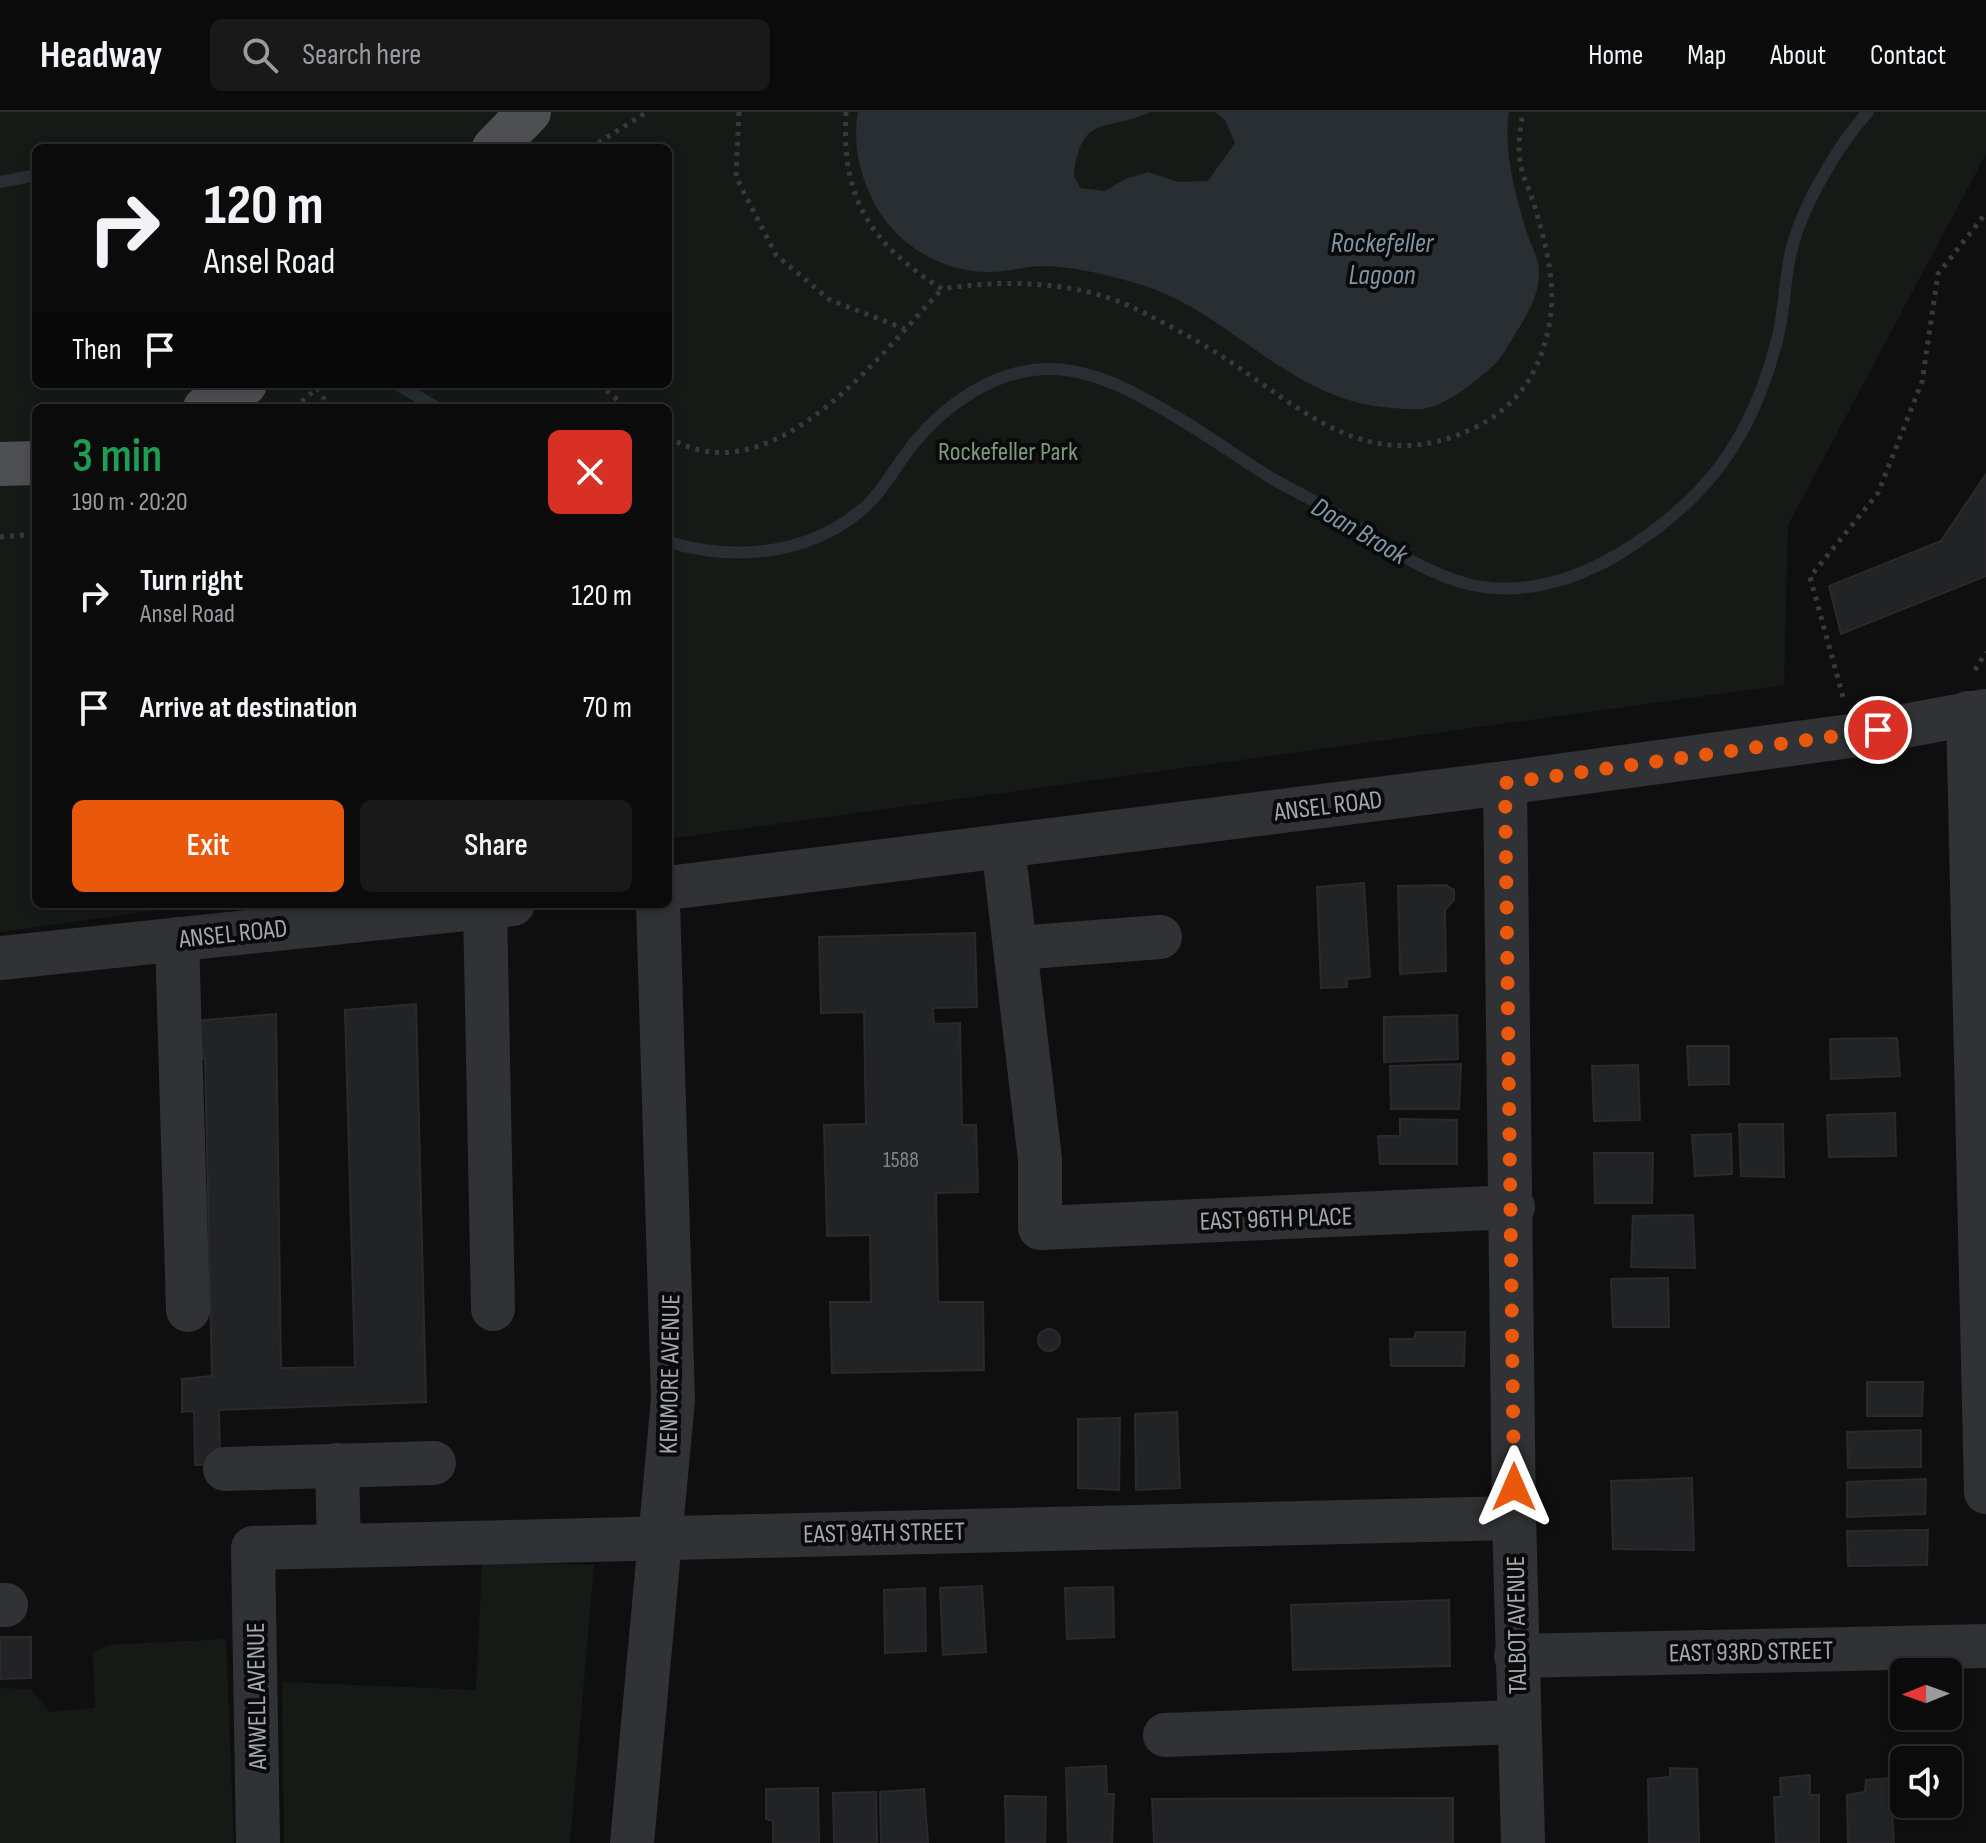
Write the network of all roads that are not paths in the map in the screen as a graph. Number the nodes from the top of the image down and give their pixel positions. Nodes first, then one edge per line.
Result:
1 (529, 112) edge
2 (498, 144) edge
3 (238, 388) edge
4 (212, 404) edge
5 (32, 463) edge
6 (0, 464) edge
7 (1976, 698) edge
8 (1505, 783) junction
9 (1003, 846) junction
10 (672, 887) edge
11 (479, 908) edge
12 (499, 908) edge
13 (658, 908) edge
14 (1160, 937) dead end
15 (177, 939) junction
16 (1016, 948) junction
17 (0, 958) edge
18 (1513, 1207) junction
19 (493, 1309) dead end
20 (188, 1310) dead end
21 (434, 1463) dead end
22 (337, 1465) junction
23 (225, 1469) dead end
24 (1986, 1492) edge
25 (1514, 1518) junction
26 (662, 1537) junction
27 (339, 1546) junction
28 (253, 1548) joint
29 (1986, 1646) edge
30 (1516, 1656) junction
31 (1518, 1722) junction
32 (1165, 1735) dead end
33 (258, 1843) edge
34 (632, 1843) edge
35 (1523, 1843) edge

1 - 2 main road
3 - 4 main road
5 - 6 main road
7 - 8 street, ANSEL ROAD
7 - 24 street
8 - 9 street, ANSEL ROAD
8 - 18 street, TALBOT AVENUE
9 - 10 street, ANSEL ROAD
9 - 16 street
11 - 15 street, ANSEL ROAD
12 - 19 street
13 - 26 street, KENMORE AVENUE
14 - 16 street
15 - 17 street, ANSEL ROAD
15 - 20 street
16 - 18 street, EAST 96TH PLACE
18 - 25 street, TALBOT AVENUE
21 - 22 street
22 - 23 street
22 - 27 street
25 - 26 street, EAST 94TH STREET
25 - 30 street, TALBOT AVENUE
26 - 27 street, EAST 94TH STREET
26 - 34 street, KENMORE AVENUE
27 - 28 street, EAST 94TH STREET
28 - 33 street, AMWELL AVENUE
29 - 30 street, EAST 93RD STREET
30 - 31 street, TALBOT AVENUE
31 - 32 street
31 - 35 street, TALBOT AVENUE

